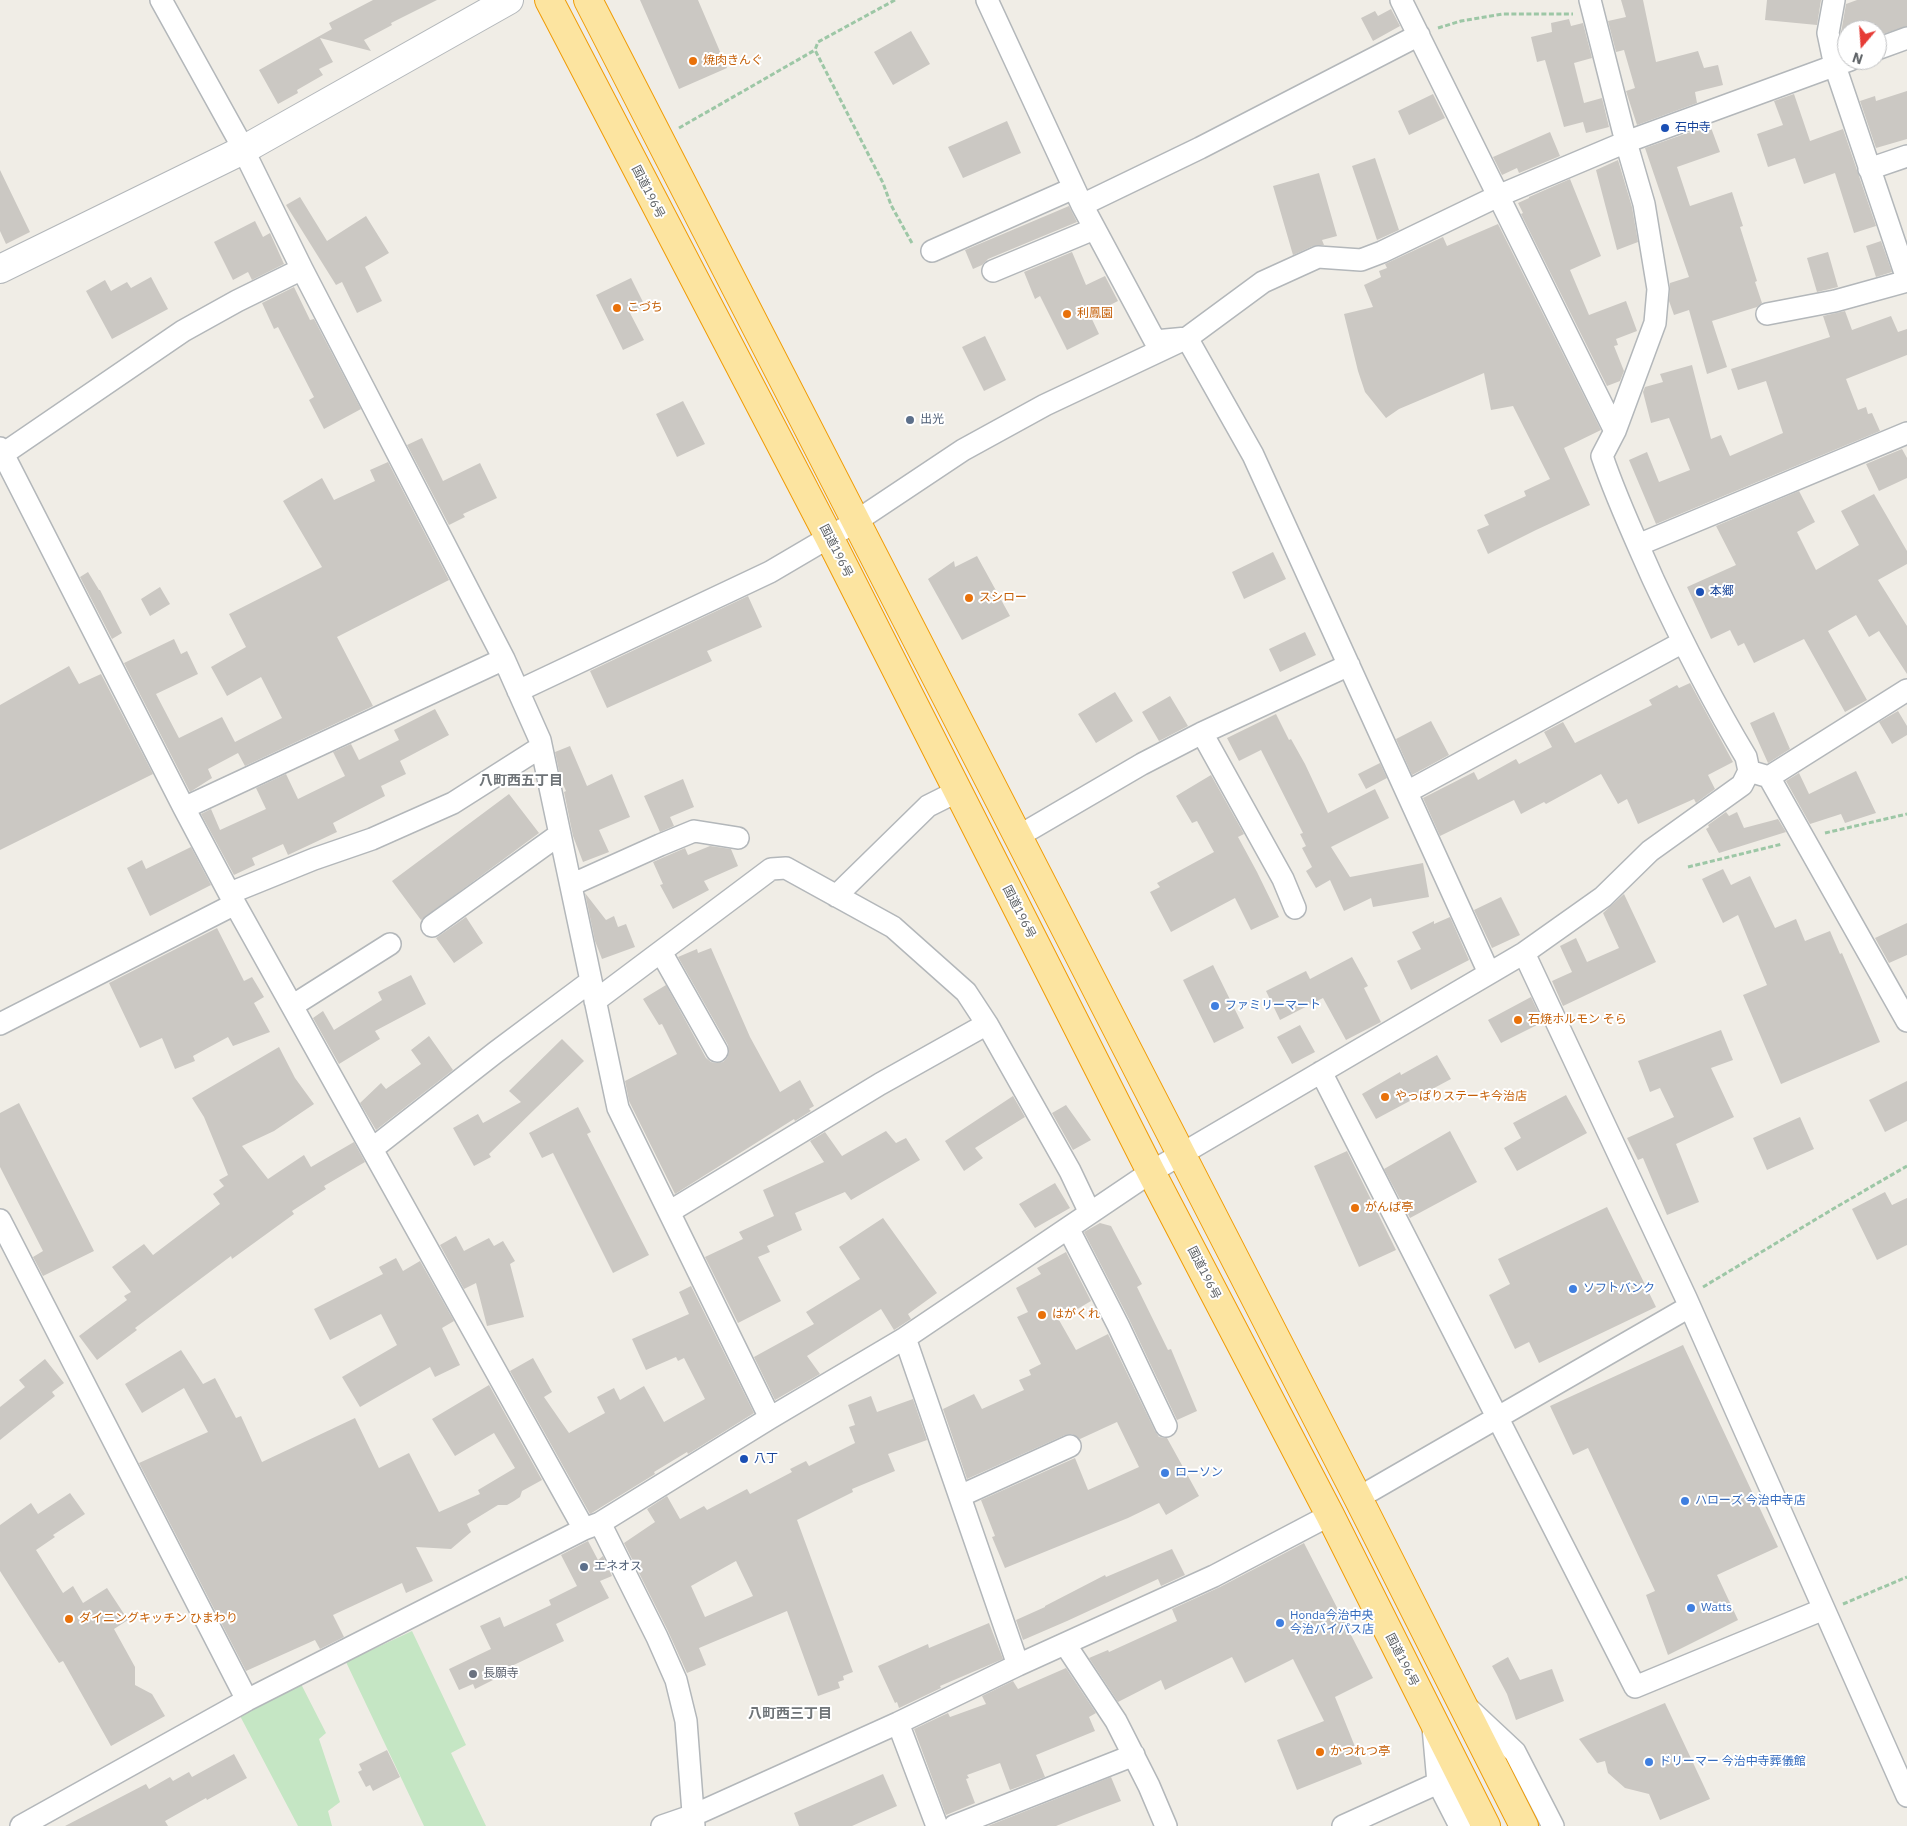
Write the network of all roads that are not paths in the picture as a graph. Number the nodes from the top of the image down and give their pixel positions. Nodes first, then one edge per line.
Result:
1 (160, 0) edge
2 (509, 0) edge
3 (549, 0) edge
4 (588, 0) edge
5 (987, 0) edge
6 (1401, 0) edge
7 (1834, 0) edge
8 (1592, 7) edge
9 (1419, 35) junction
10 (1907, 38) edge
11 (1887, 45) edge
12 (1837, 52) edge
13 (1837, 65) edge
14 (1844, 70) edge
15 (1626, 142) junction
16 (243, 150) junction
17 (1907, 156) edge
18 (1870, 169) junction
19 (1498, 196) junction
20 (1078, 197) junction
21 (1094, 229) junction
22 (932, 251) road end
23 (0, 269) edge
24 (302, 270) junction
25 (994, 271) dead end
26 (1907, 280) edge
27 (1767, 314) dead end
28 (1187, 338) junction
29 (1615, 430) junction
30 (1907, 433) edge
31 (1, 451) edge
32 (856, 522) junction
33 (829, 537) junction
34 (1638, 545) junction
35 (1682, 642) junction
36 (504, 659) junction
37 (1349, 665) junction
38 (1907, 690) edge
39 (518, 691) junction
40 (1202, 733) junction
41 (542, 747) junction
42 (1749, 771) junction
43 (1769, 777) junction
44 (958, 791) junction
45 (1407, 792) junction
46 (184, 808) junction
47 (560, 834) junction
48 (1017, 837) junction
49 (738, 838) dead end
50 (571, 885) junction
51 (836, 896) junction
52 (232, 898) junction
53 (1295, 908) dead end
54 (432, 926) dead end
55 (390, 944) dead end
56 (661, 952) junction
57 (1524, 953) junction
58 (1489, 973) junction
59 (593, 991) junction
60 (292, 1006) junction
61 (1907, 1021) edge
62 (0, 1024) edge
63 (987, 1024) junction
64 (717, 1051) dead end
65 (1321, 1072) junction
66 (372, 1150) junction
67 (1180, 1155) junction
68 (1151, 1172) junction
69 (669, 1212) junction
70 (1090, 1213) junction
71 (0, 1220) edge
72 (1068, 1228) junction
73 (1688, 1303) junction
74 (905, 1338) junction
75 (770, 1418) junction
76 (1497, 1418) junction
77 (1166, 1426) dead end
78 (1070, 1446) dead end
79 (960, 1496) junction
80 (1358, 1498) junction
81 (1330, 1515) junction
82 (592, 1526) junction
83 (1824, 1610) junction
84 (1065, 1644) junction
85 (1018, 1665) junction
86 (247, 1700) junction
87 (1461, 1701) junction
88 (1432, 1720) junction
89 (898, 1722) junction
90 (1134, 1755) junction
91 (1899, 1758) edge
92 (1438, 1783) junction
93 (1907, 1796) edge
94 (694, 1821) edge
95 (21, 1826) edge
96 (662, 1826) edge
97 (937, 1826) edge
98 (954, 1826) edge
99 (1166, 1826) edge
100 (1343, 1826) edge
101 (1460, 1826) edge
102 (1486, 1826) edge
103 (1524, 1826) edge
104 (1552, 1826) edge

1 - 16 street
2 - 16 street
3 - 33 highway, 国道196号
4 - 32 highway
5 - 20 street
6 - 9 street
7 - 12 street
8 - 15 street
9 - 19 street
9 - 20 street
10 - 11 street
13 - 15 street
14 - 18 street
15 - 19 street
15 - 29 street
16 - 23 street
16 - 24 street
17 - 18 street
18 - 26 street
19 - 28 street
19 - 29 street
20 - 21 street
20 - 22 street
21 - 25 street
21 - 28 street
24 - 31 street
24 - 36 street
26 - 27 street
28 - 32 street
28 - 37 street
29 - 34 street
30 - 34 street
31 - 46 street
32 - 33 street
32 - 48 highway
33 - 39 street
33 - 44 highway, 国道196号
34 - 35 street
35 - 42 street
35 - 45 street
36 - 39 street
36 - 46 street
37 - 40 street
37 - 45 street
38 - 43 street
39 - 41 street
40 - 48 street
40 - 53 street
41 - 47 street
41 - 52 street
42 - 43 street
42 - 57 street
43 - 61 street
44 - 51 street
44 - 68 highway, 国道196号
45 - 58 street
46 - 52 street
47 - 50 street
47 - 54 street
48 - 67 highway
49 - 50 street
50 - 59 street
51 - 56 street
51 - 63 street
52 - 60 street
52 - 62 street
55 - 60 street
56 - 59 street
56 - 64 street
57 - 58 street
57 - 73 street
58 - 65 street
59 - 66 street
59 - 69 street
60 - 66 street
63 - 69 street
63 - 70 street
65 - 67 street
65 - 76 street
66 - 82 street
67 - 68 street
67 - 80 highway
68 - 70 street
68 - 81 highway, 国道196号
69 - 75 street
70 - 72 street
71 - 86 street
72 - 74 street
72 - 77 street
73 - 76 street
73 - 83 street
74 - 75 street
74 - 79 street
75 - 82 street
76 - 80 street
76 - 83 street
78 - 79 street
79 - 85 street
80 - 87 highway
81 - 84 street
81 - 88 highway, 国道196号
82 - 86 street
82 - 94 street
83 - 91 street
84 - 85 street
84 - 90 street
85 - 89 street
86 - 95 street
87 - 103 highway
87 - 104 street
88 - 92 street
88 - 102 highway, 国道196号
89 - 94 street
89 - 97 street
90 - 98 street
90 - 99 street
91 - 93 street
92 - 100 street
92 - 101 street
94 - 96 street

